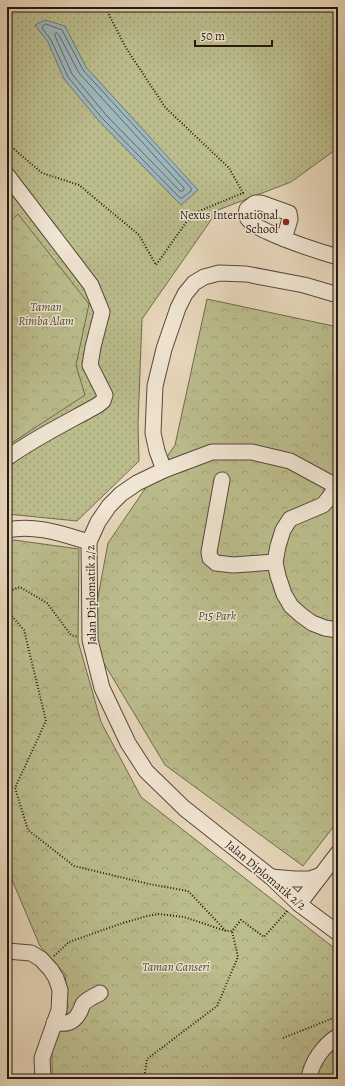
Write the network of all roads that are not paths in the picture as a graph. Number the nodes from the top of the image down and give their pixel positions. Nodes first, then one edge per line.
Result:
1 (7, 175) edge
2 (284, 239) dead end
3 (338, 257) edge
4 (338, 295) edge
5 (7, 458) edge
6 (164, 470) junction
7 (222, 480) dead end
8 (337, 486) edge
9 (7, 530) edge
10 (89, 542) junction
11 (275, 562) junction
12 (338, 630) edge
13 (338, 853) edge
14 (321, 875) junction
15 (272, 877) junction
16 (298, 902) junction
17 (338, 933) edge
18 (7, 951) edge
19 (100, 993) dead end
20 (54, 1023) junction
21 (338, 1036) edge
22 (43, 1079) edge
23 (309, 1079) edge

1 - 5 street
2 - 3 street
4 - 6 street
6 - 8 street, Jalan Diplomatik 2/2
6 - 10 street, Jalan Diplomatik 2/2
7 - 11 street
8 - 11 street, Jalan Diplomatik 2/2
9 - 10 street
10 - 15 street, Jalan Diplomatik 2/2
11 - 12 street, Jalan Diplomatik 2/2
13 - 14 street
14 - 15 street
14 - 16 street
15 - 16 street, Jalan Diplomatik 2/2
16 - 17 street, Jalan Diplomatik 2/2
18 - 20 street
19 - 20 street
20 - 22 street
21 - 23 street

